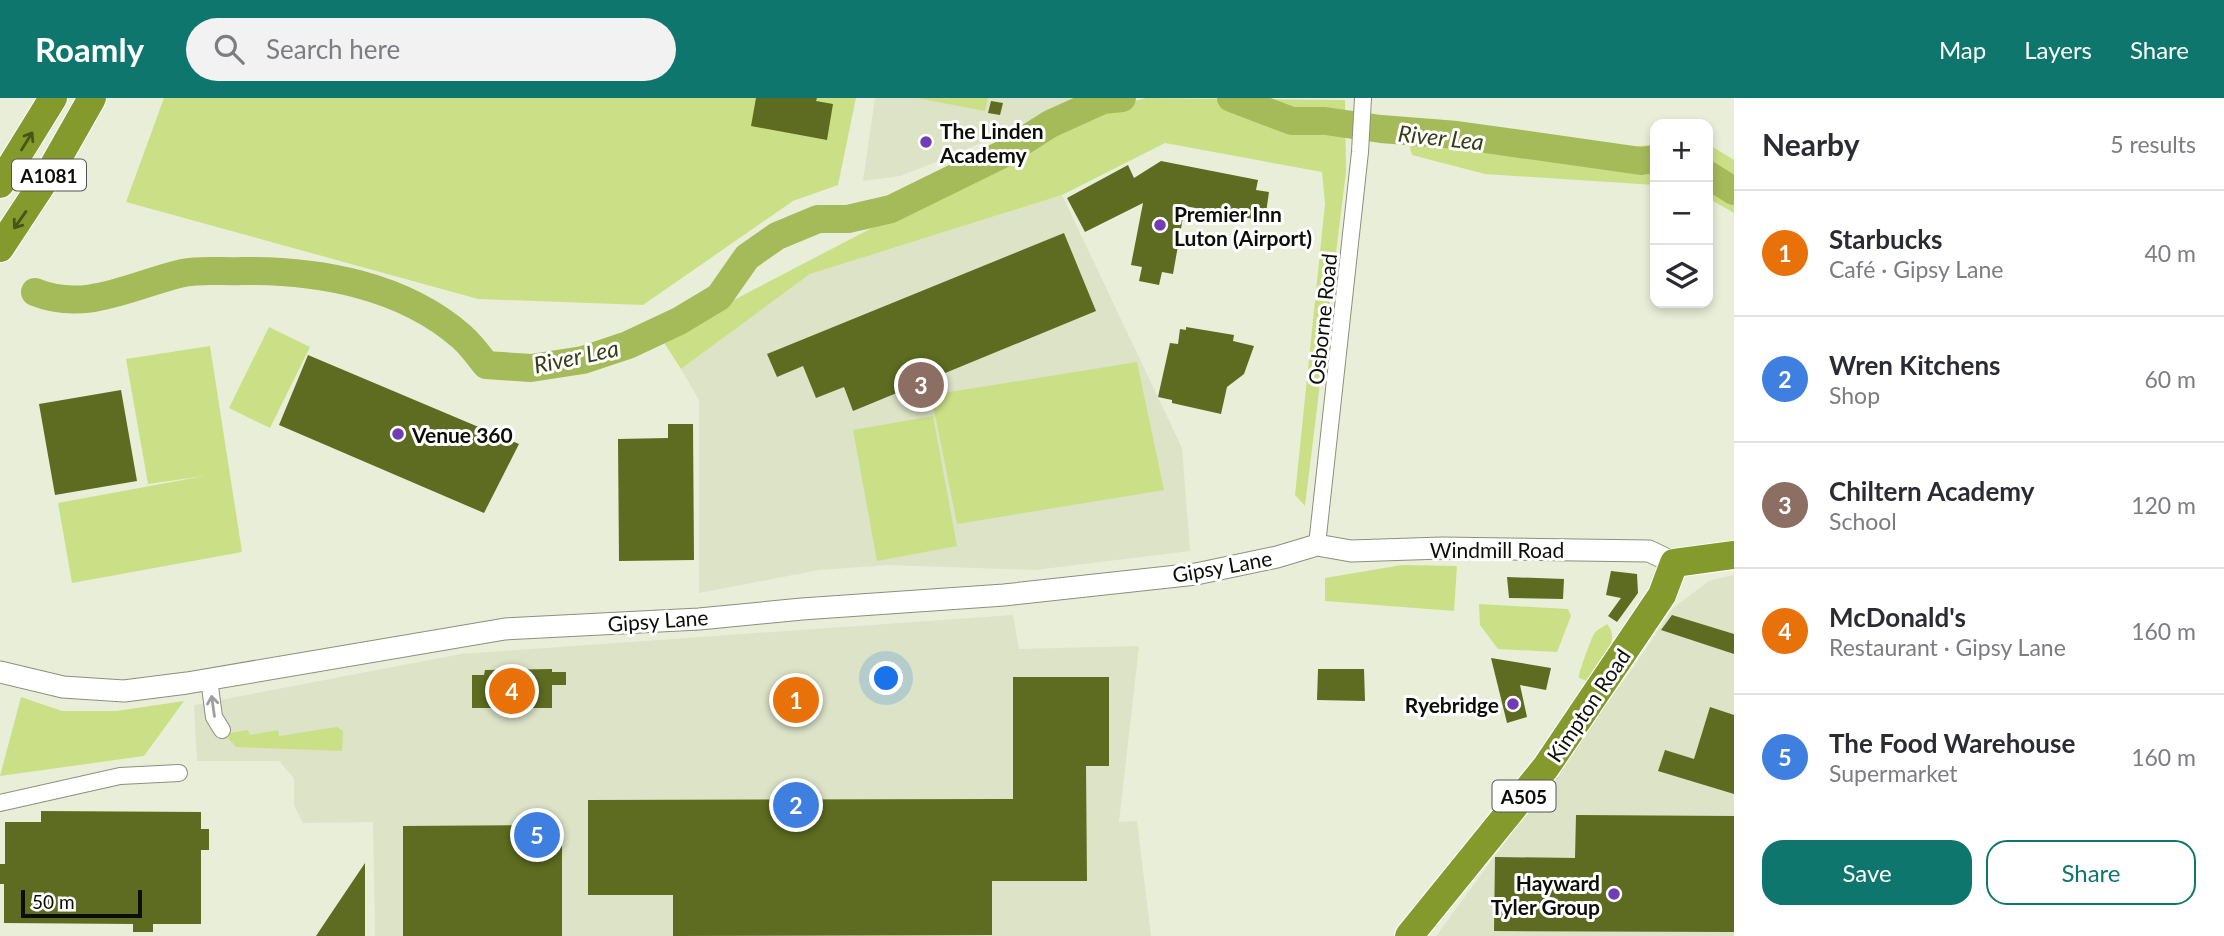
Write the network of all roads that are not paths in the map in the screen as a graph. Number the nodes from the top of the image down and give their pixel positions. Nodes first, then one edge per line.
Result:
1 (53, 98) edge
2 (92, 98) edge
3 (1363, 98) edge
4 (0, 184) edge
5 (0, 248) edge
6 (1318, 545) junction
7 (1734, 555) edge
8 (1674, 564) junction
9 (0, 672) edge
10 (209, 679) junction
11 (222, 730) dead end
12 (179, 773) dead end
13 (0, 803) edge
14 (1409, 936) edge

4 -> 1 highway, A1081
2 -> 5 highway, A1081
3 - 6 street, Osborne Road
6 - 8 main road, Windmill Road
6 - 10 main road, Gipsy Lane
7 - 8 highway
8 - 14 highway, Kimpton Road / A505
9 - 10 main road, Gipsy Lane
11 -> 10 street
12 - 13 street

